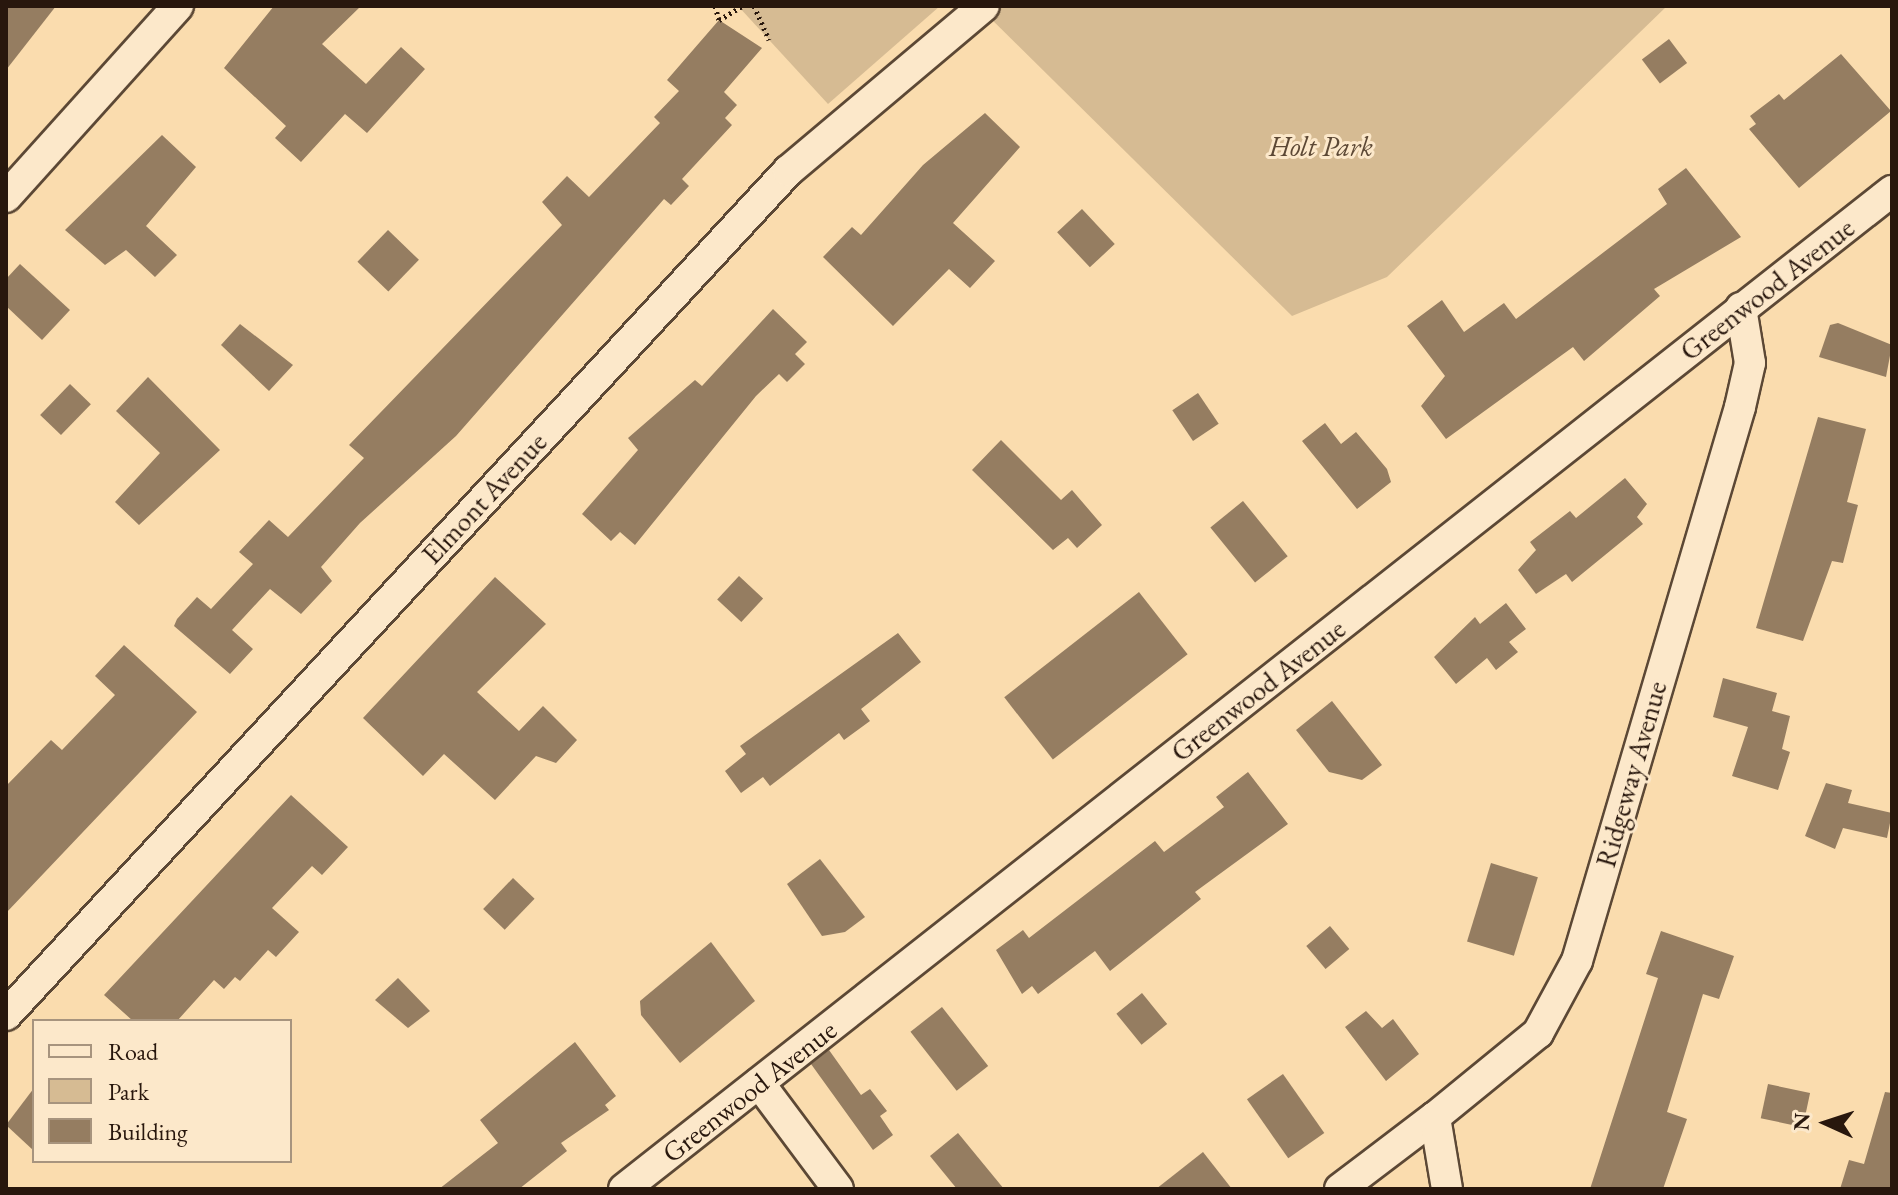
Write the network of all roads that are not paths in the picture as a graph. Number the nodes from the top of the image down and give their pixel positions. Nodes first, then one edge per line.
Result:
1 (178, 6) edge
2 (984, 6) edge
3 (1892, 191) edge
4 (6, 197) edge
5 (1741, 308) junction
6 (6, 1015) edge
7 (759, 1083) junction
8 (1435, 1117) junction
9 (624, 1189) edge
10 (838, 1189) edge
11 (1340, 1189) edge
12 (1447, 1189) edge

1 - 4 street
2 - 6 street, Elmont Avenue
3 - 5 street, Greenwood Avenue
5 - 7 street, Greenwood Avenue
5 - 8 street, Ridgeway Avenue
7 - 9 street, Greenwood Avenue
7 - 10 street
8 - 11 street, Ridgeway Avenue
8 - 12 street

